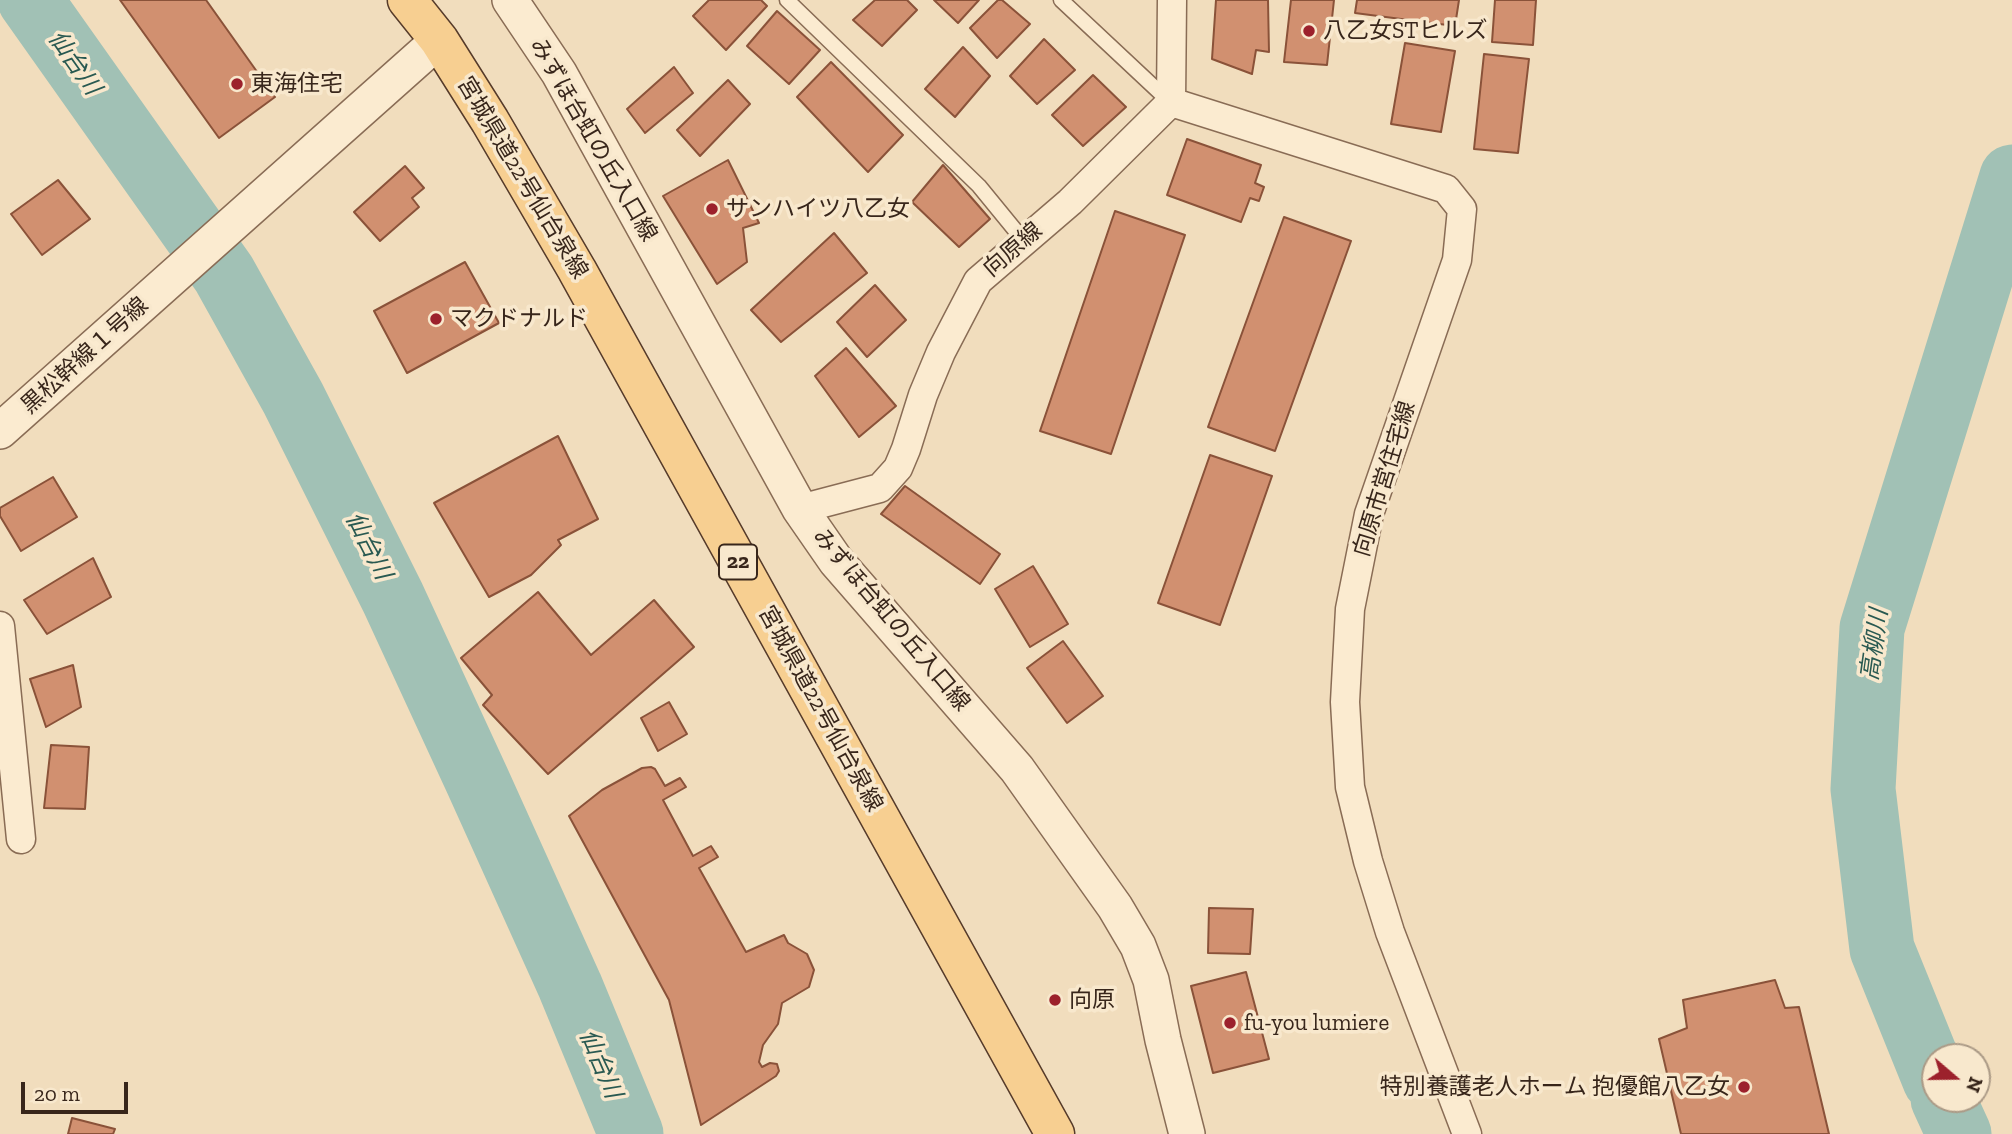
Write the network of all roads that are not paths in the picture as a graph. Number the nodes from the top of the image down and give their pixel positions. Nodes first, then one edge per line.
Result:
1 (407, 0) edge
2 (510, 0) edge
3 (787, 0) edge
4 (1061, 0) edge
5 (1172, 0) edge
6 (439, 40) junction
7 (1171, 102) junction
8 (1024, 241) junction
9 (0, 431) edge
10 (800, 509) junction
11 (0, 626) edge
12 (21, 839) dead end
13 (1055, 1134) edge
14 (1187, 1134) edge
15 (1467, 1134) edge

1 - 6 main road, 宮城県道22号仙台泉線 / 22
2 - 10 street, みずほ台虹の丘入口線
3 - 8 lane
4 - 7 lane
5 - 7 street
6 - 9 street, 黒松幹線１号線
6 - 13 main road, 宮城県道22号仙台泉線 / 22
7 - 8 street, 向原線
7 - 15 street, 向原市営住宅線
8 - 10 street, 向原線
10 - 14 street, みずほ台虹の丘入口線
11 - 12 street

